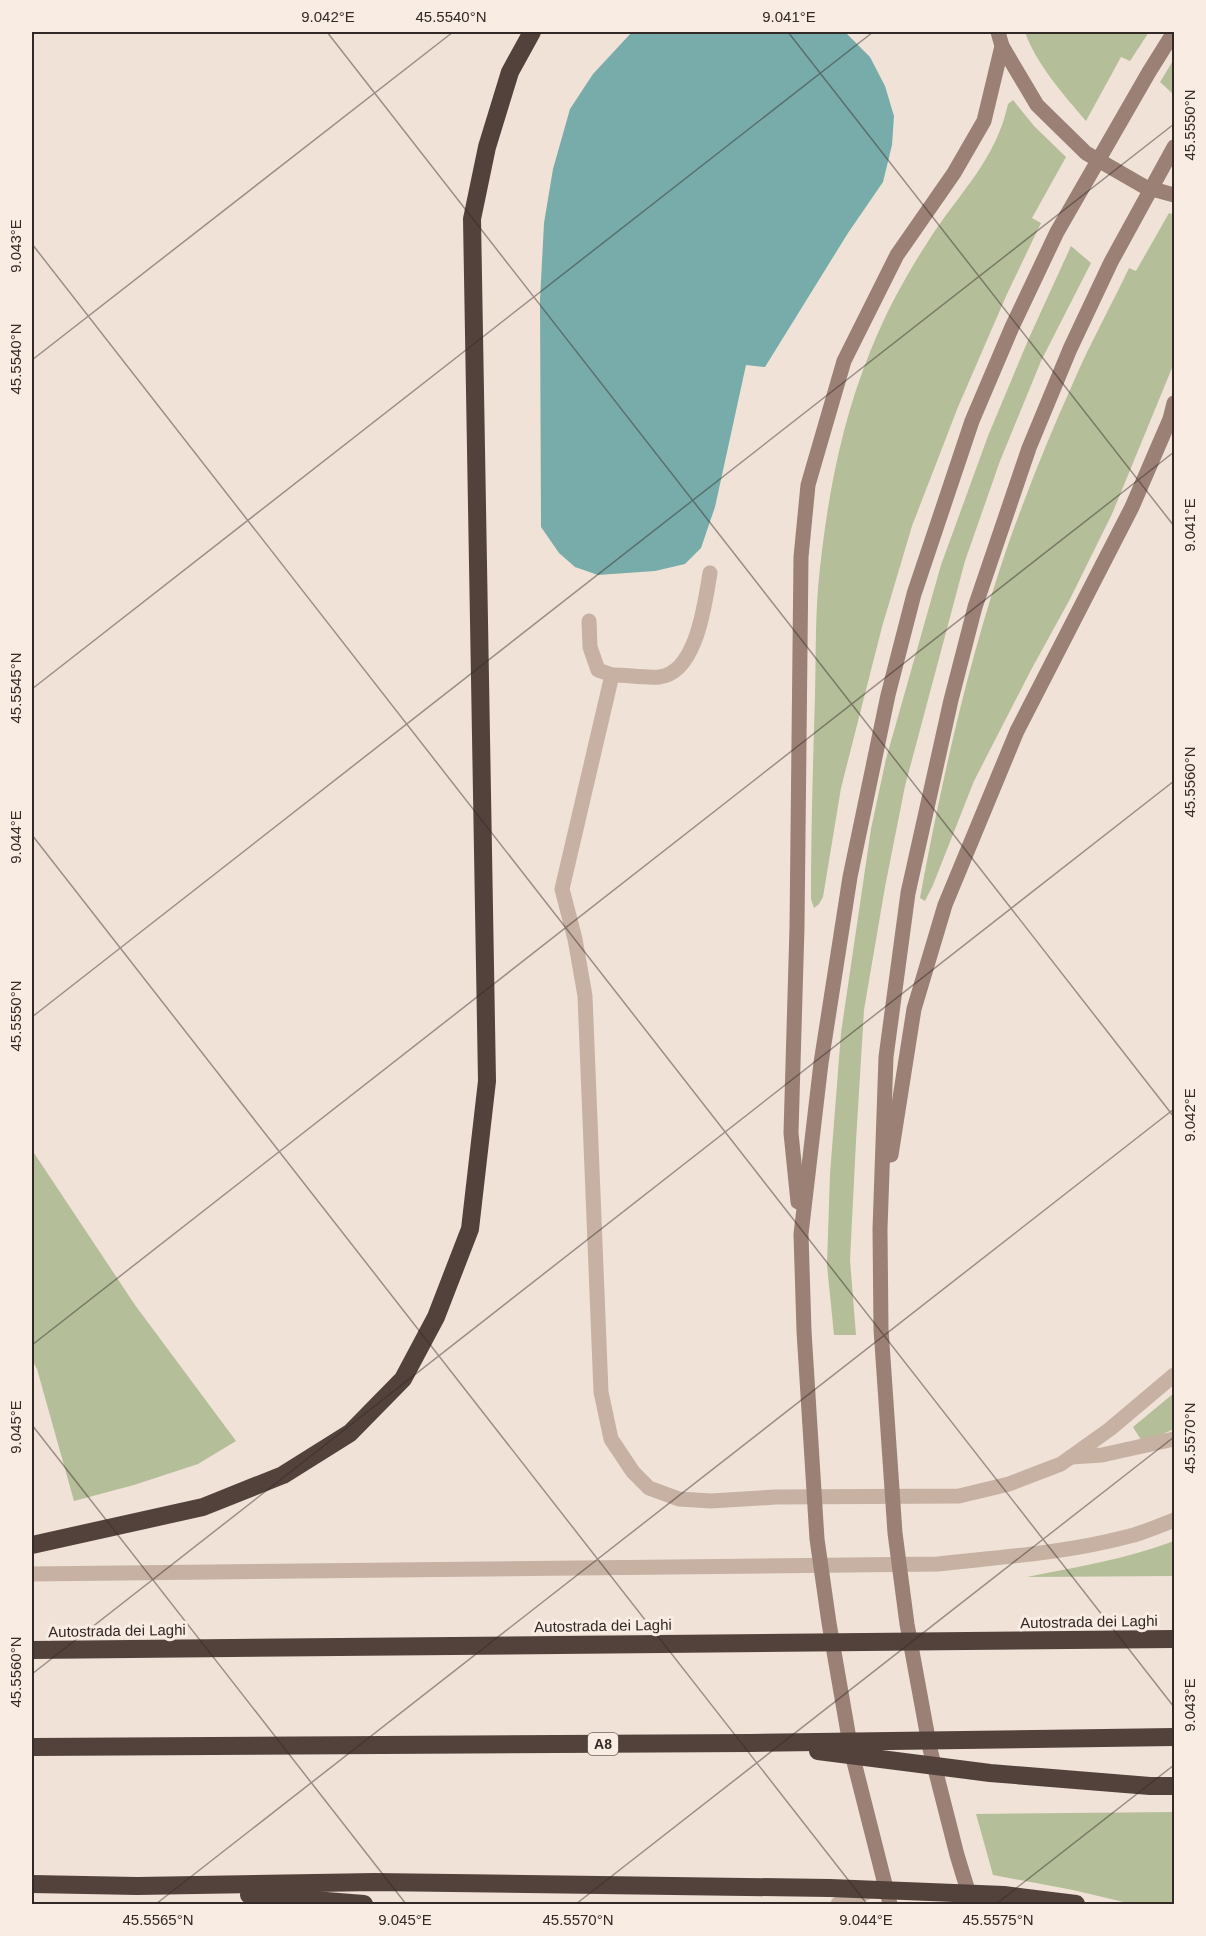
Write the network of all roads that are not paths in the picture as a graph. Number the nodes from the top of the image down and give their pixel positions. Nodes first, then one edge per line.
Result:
1 (532, 32) edge
2 (1174, 32) edge
3 (1000, 39) edge
4 (1174, 147) edge
5 (1174, 195) edge
6 (1174, 403) edge
7 (711, 573) dead end
8 (589, 621) dead end
9 (612, 675) junction
10 (880, 1229) junction
11 (801, 1234) junction
12 (1174, 1376) edge
13 (1174, 1439) edge
14 (1070, 1457) junction
15 (1174, 1520) edge
16 (32, 1545) edge
17 (32, 1574) edge
18 (1174, 1639) edge
19 (32, 1650) edge
20 (1174, 1737) edge
21 (751, 1743) junction
22 (32, 1747) edge
23 (1174, 1786) edge
24 (32, 1884) edge
25 (137, 1886) junction
26 (872, 1890) junction
27 (364, 1905) edge
28 (838, 1905) edge
29 (890, 1905) edge
30 (972, 1905) edge
31 (1076, 1905) edge

1 - 16 highway
2 - 11 main road
3 - 5 main road
3 - 11 main road
4 - 10 main road
6 - 10 main road
7 - 9 lane
8 - 9 lane
9 - 14 lane
10 - 30 main road
11 - 29 main road
12 - 14 lane
13 - 14 lane
15 - 17 lane
18 - 19 highway, Autostrada dei Laghi
20 - 21 highway, A8
21 - 22 highway, A8
21 - 23 highway
24 - 25 highway
25 - 26 highway
25 - 27 highway
26 - 28 lane
26 - 31 highway

